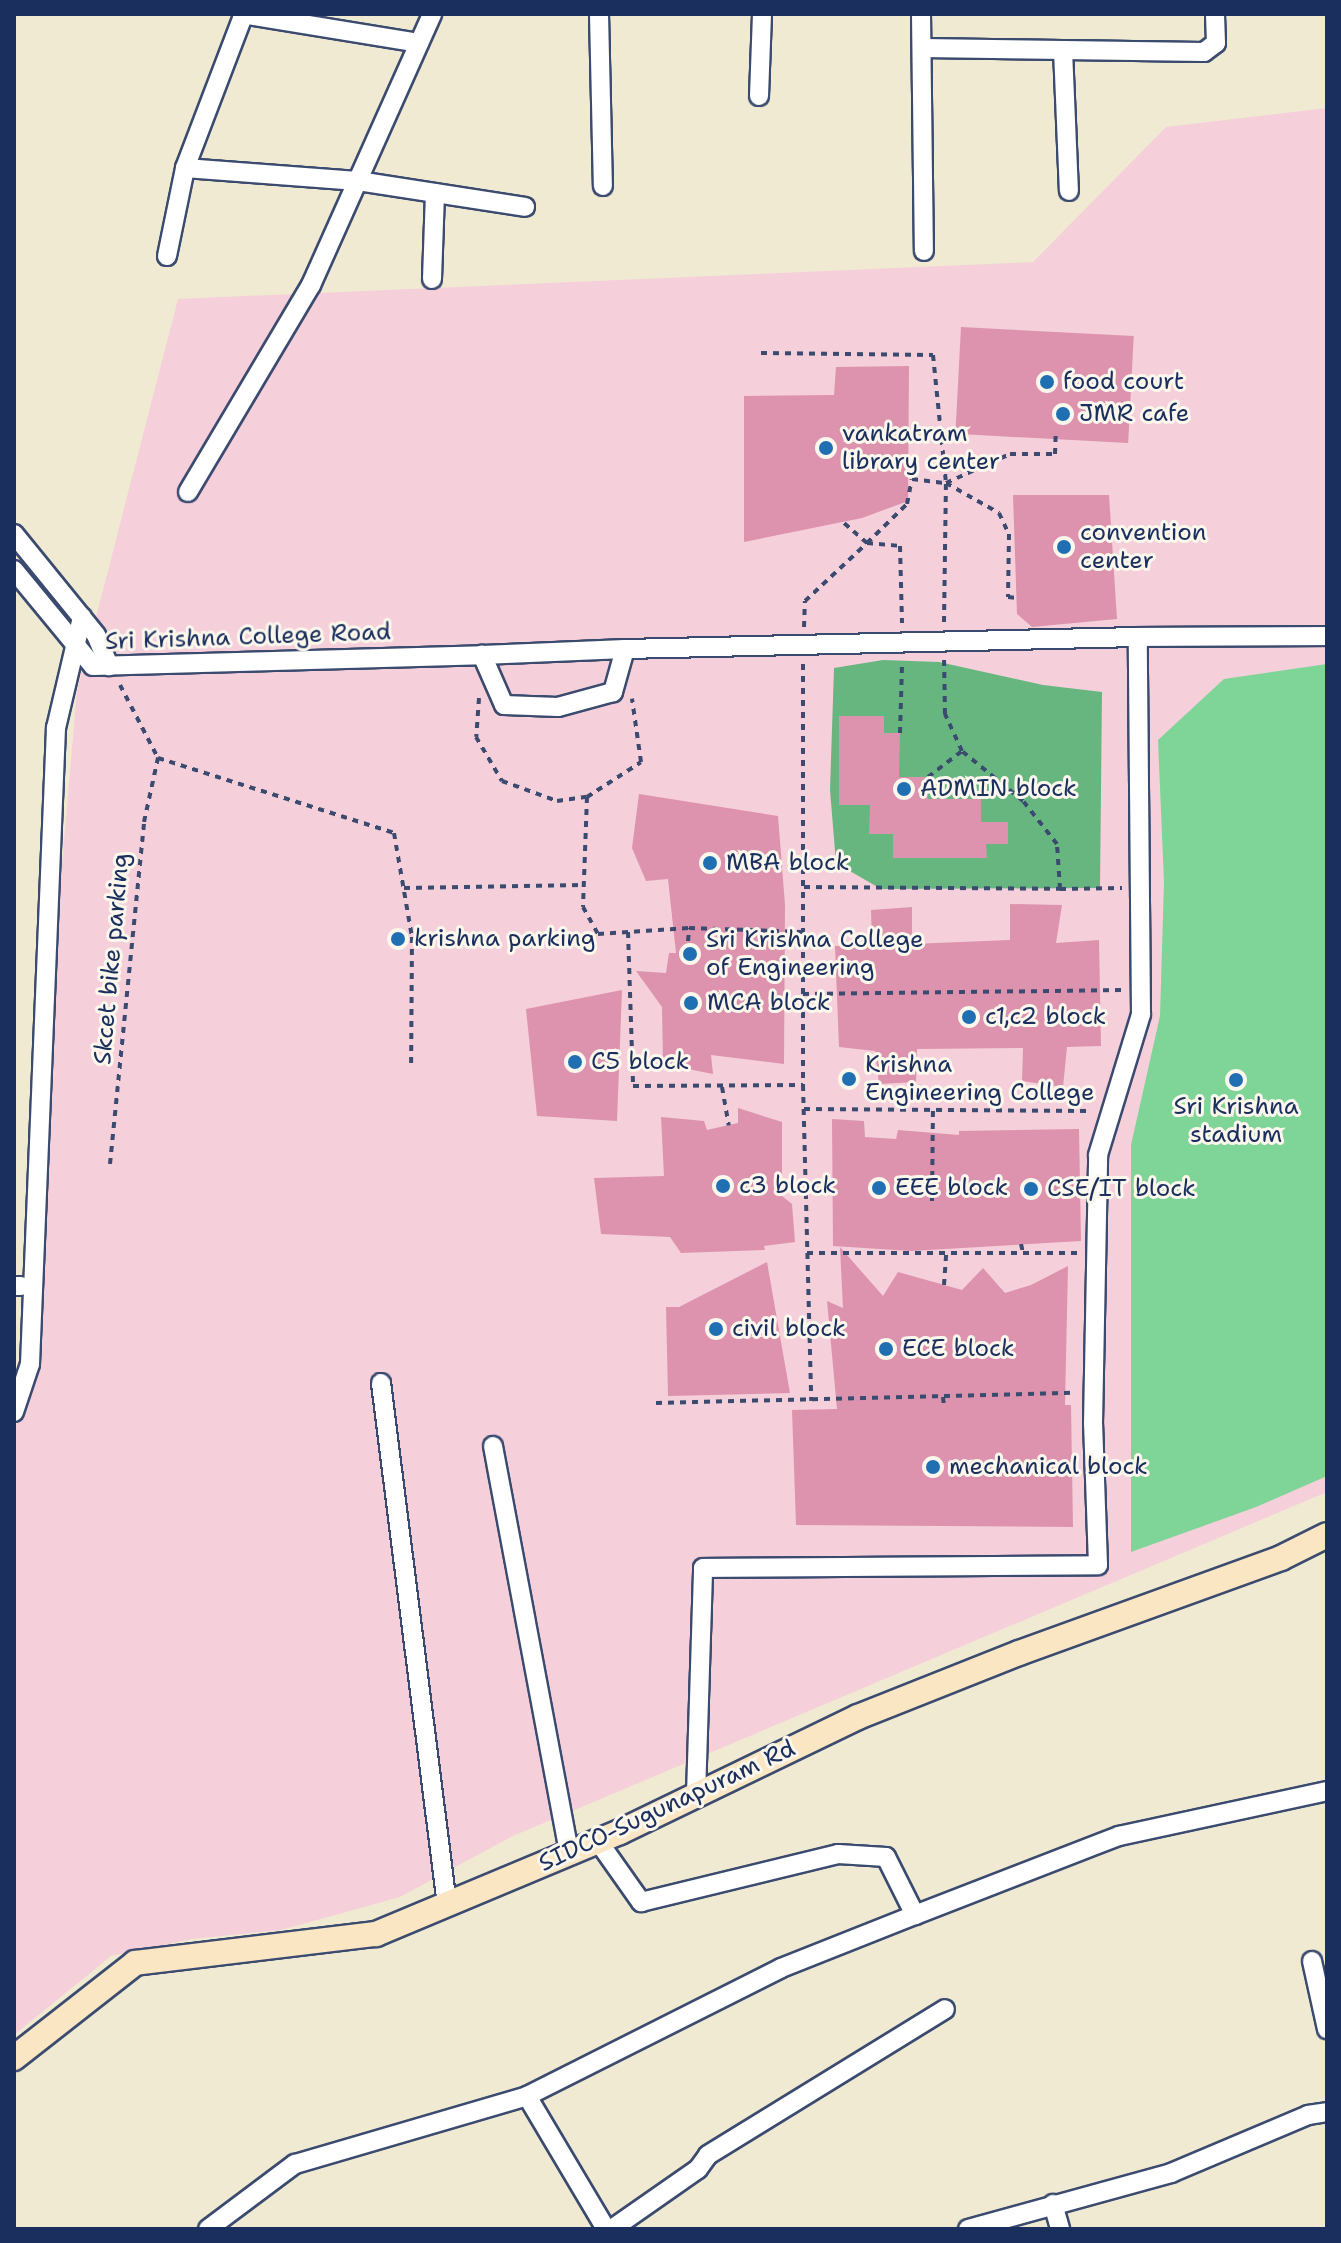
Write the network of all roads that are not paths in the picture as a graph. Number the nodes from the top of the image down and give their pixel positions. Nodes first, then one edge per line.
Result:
1 (432, 14) edge
2 (599, 14) edge
3 (762, 14) edge
4 (921, 14) edge
5 (1215, 14) edge
6 (242, 15) edge
7 (419, 43) junction
8 (922, 48) junction
9 (1063, 50) junction
10 (759, 96) dead end
11 (185, 168) junction
12 (358, 181) junction
13 (603, 186) dead end
14 (1069, 191) dead end
15 (435, 193) junction
16 (525, 207) dead end
17 (924, 251) dead end
18 (167, 256) dead end
19 (432, 279) dead end
20 (188, 492) dead end
21 (14, 534) edge
22 (14, 570) edge
23 (82, 617) junction
24 (1327, 636) edge
25 (1138, 637) junction
26 (77, 647) junction
27 (625, 649) junction
28 (482, 655) junction
29 (109, 666) junction
30 (381, 1383) dead end
31 (14, 1412) edge
32 (493, 1446) dead end
33 (1327, 1535) edge
34 (1327, 1791) edge
35 (696, 1795) junction
36 (598, 1841) junction
37 (569, 1854) junction
38 (447, 1905) junction
39 (915, 1915) junction
40 (1312, 1961) dead end
41 (945, 2009) dead end
42 (1327, 2029) edge
43 (14, 2058) edge
44 (527, 2096) junction
45 (1327, 2112) edge
46 (1053, 2204) junction
47 (208, 2229) edge
48 (606, 2229) edge
49 (612, 2229) edge
50 (968, 2229) edge
51 (1060, 2229) edge

1 - 7 street
2 - 13 street
3 - 10 street
4 - 8 street
5 - 9 street
6 - 7 street
6 - 11 street
7 - 12 street
8 - 9 street
8 - 17 street
9 - 14 street
11 - 12 street
11 - 18 street
12 - 15 street
12 - 20 street
15 - 16 street
15 - 19 street
21 - 23 street
22 - 26 street, Sri Krishna College Road
23 - 26 street
23 - 29 street
24 - 25 street, Sri Krishna College Road
25 - 27 street, Sri Krishna College Road
25 - 35 street
26 - 29 street, Sri Krishna College Road
26 - 31 street
27 - 28 street, Sri Krishna College Road
27 - 28 street
28 - 29 street, Sri Krishna College Road
30 - 38 street
32 - 37 street
33 - 35 street, SIDCO-Sugunapuram Rd
34 - 39 street
35 - 36 street, SIDCO-Sugunapuram Rd
36 - 37 street, SIDCO-Sugunapuram Rd
36 - 39 street
37 - 38 street, SIDCO-Sugunapuram Rd
38 - 43 street, SIDCO-Sugunapuram Rd
39 - 44 street
40 - 42 street
41 - 49 street
44 - 47 street
44 - 48 street
45 - 46 street
46 - 50 street
46 - 51 street

